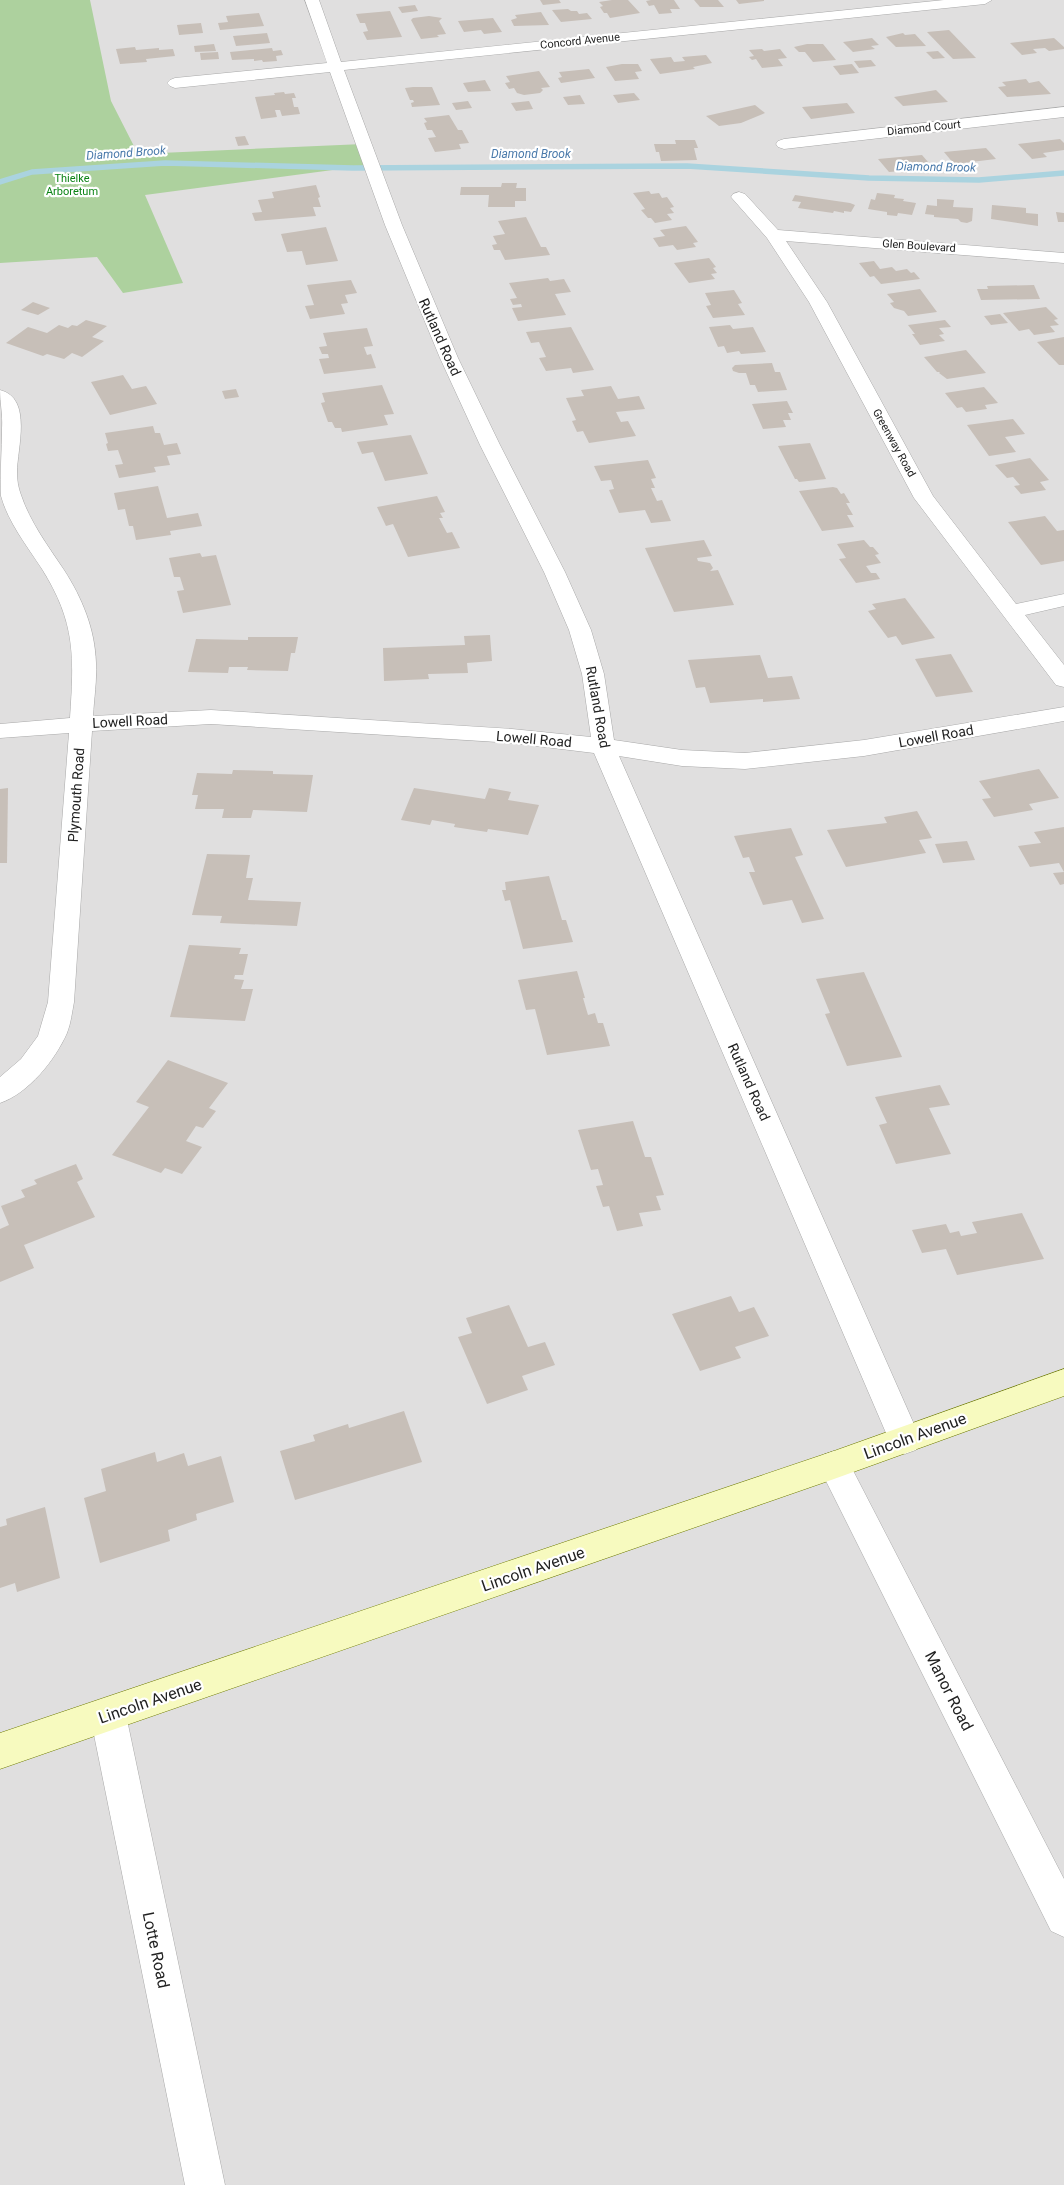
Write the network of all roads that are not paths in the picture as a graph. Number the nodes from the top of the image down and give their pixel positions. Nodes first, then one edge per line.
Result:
1 (312, 0) edge
2 (985, 0) edge
3 (335, 66) junction
4 (175, 83) dead end
5 (1064, 112) edge
6 (784, 144) dead end
7 (739, 197) dead end
8 (773, 235) junction
9 (1064, 258) edge
10 (0, 396) edge
11 (1064, 600) edge
12 (1012, 611) junction
13 (1064, 680) edge
14 (1064, 714) edge
15 (82, 724) junction
16 (0, 731) edge
17 (603, 746) junction
18 (0, 1092) edge
19 (1064, 1382) edge
20 (905, 1440) junction
21 (834, 1465) junction
22 (108, 1715) junction
23 (0, 1751) edge
24 (1064, 1918) edge
25 (205, 2185) edge

1 - 3 street, Rutland Road
2 - 3 street, Concord Avenue
3 - 4 street, Concord Avenue
3 - 17 street, Rutland Road
5 - 6 street, Diamond Court
7 - 8 street, Greenway Road
8 - 9 street, Glen Boulevard
8 - 12 street, Greenway Road
10 - 15 street, Plymouth Road
11 - 12 street
12 - 13 street, Greenway Road
14 - 17 street, Lowell Road
15 - 16 street, Lowell Road
15 - 17 street, Lowell Road
15 - 18 street, Plymouth Road
17 - 20 street, Rutland Road
19 - 20 main road, Lincoln Avenue
20 - 21 main road, Lincoln Avenue
21 - 22 main road, Lincoln Avenue
21 - 24 street, Manor Road
22 - 23 main road, Lincoln Avenue
22 - 25 street, Lotte Road

